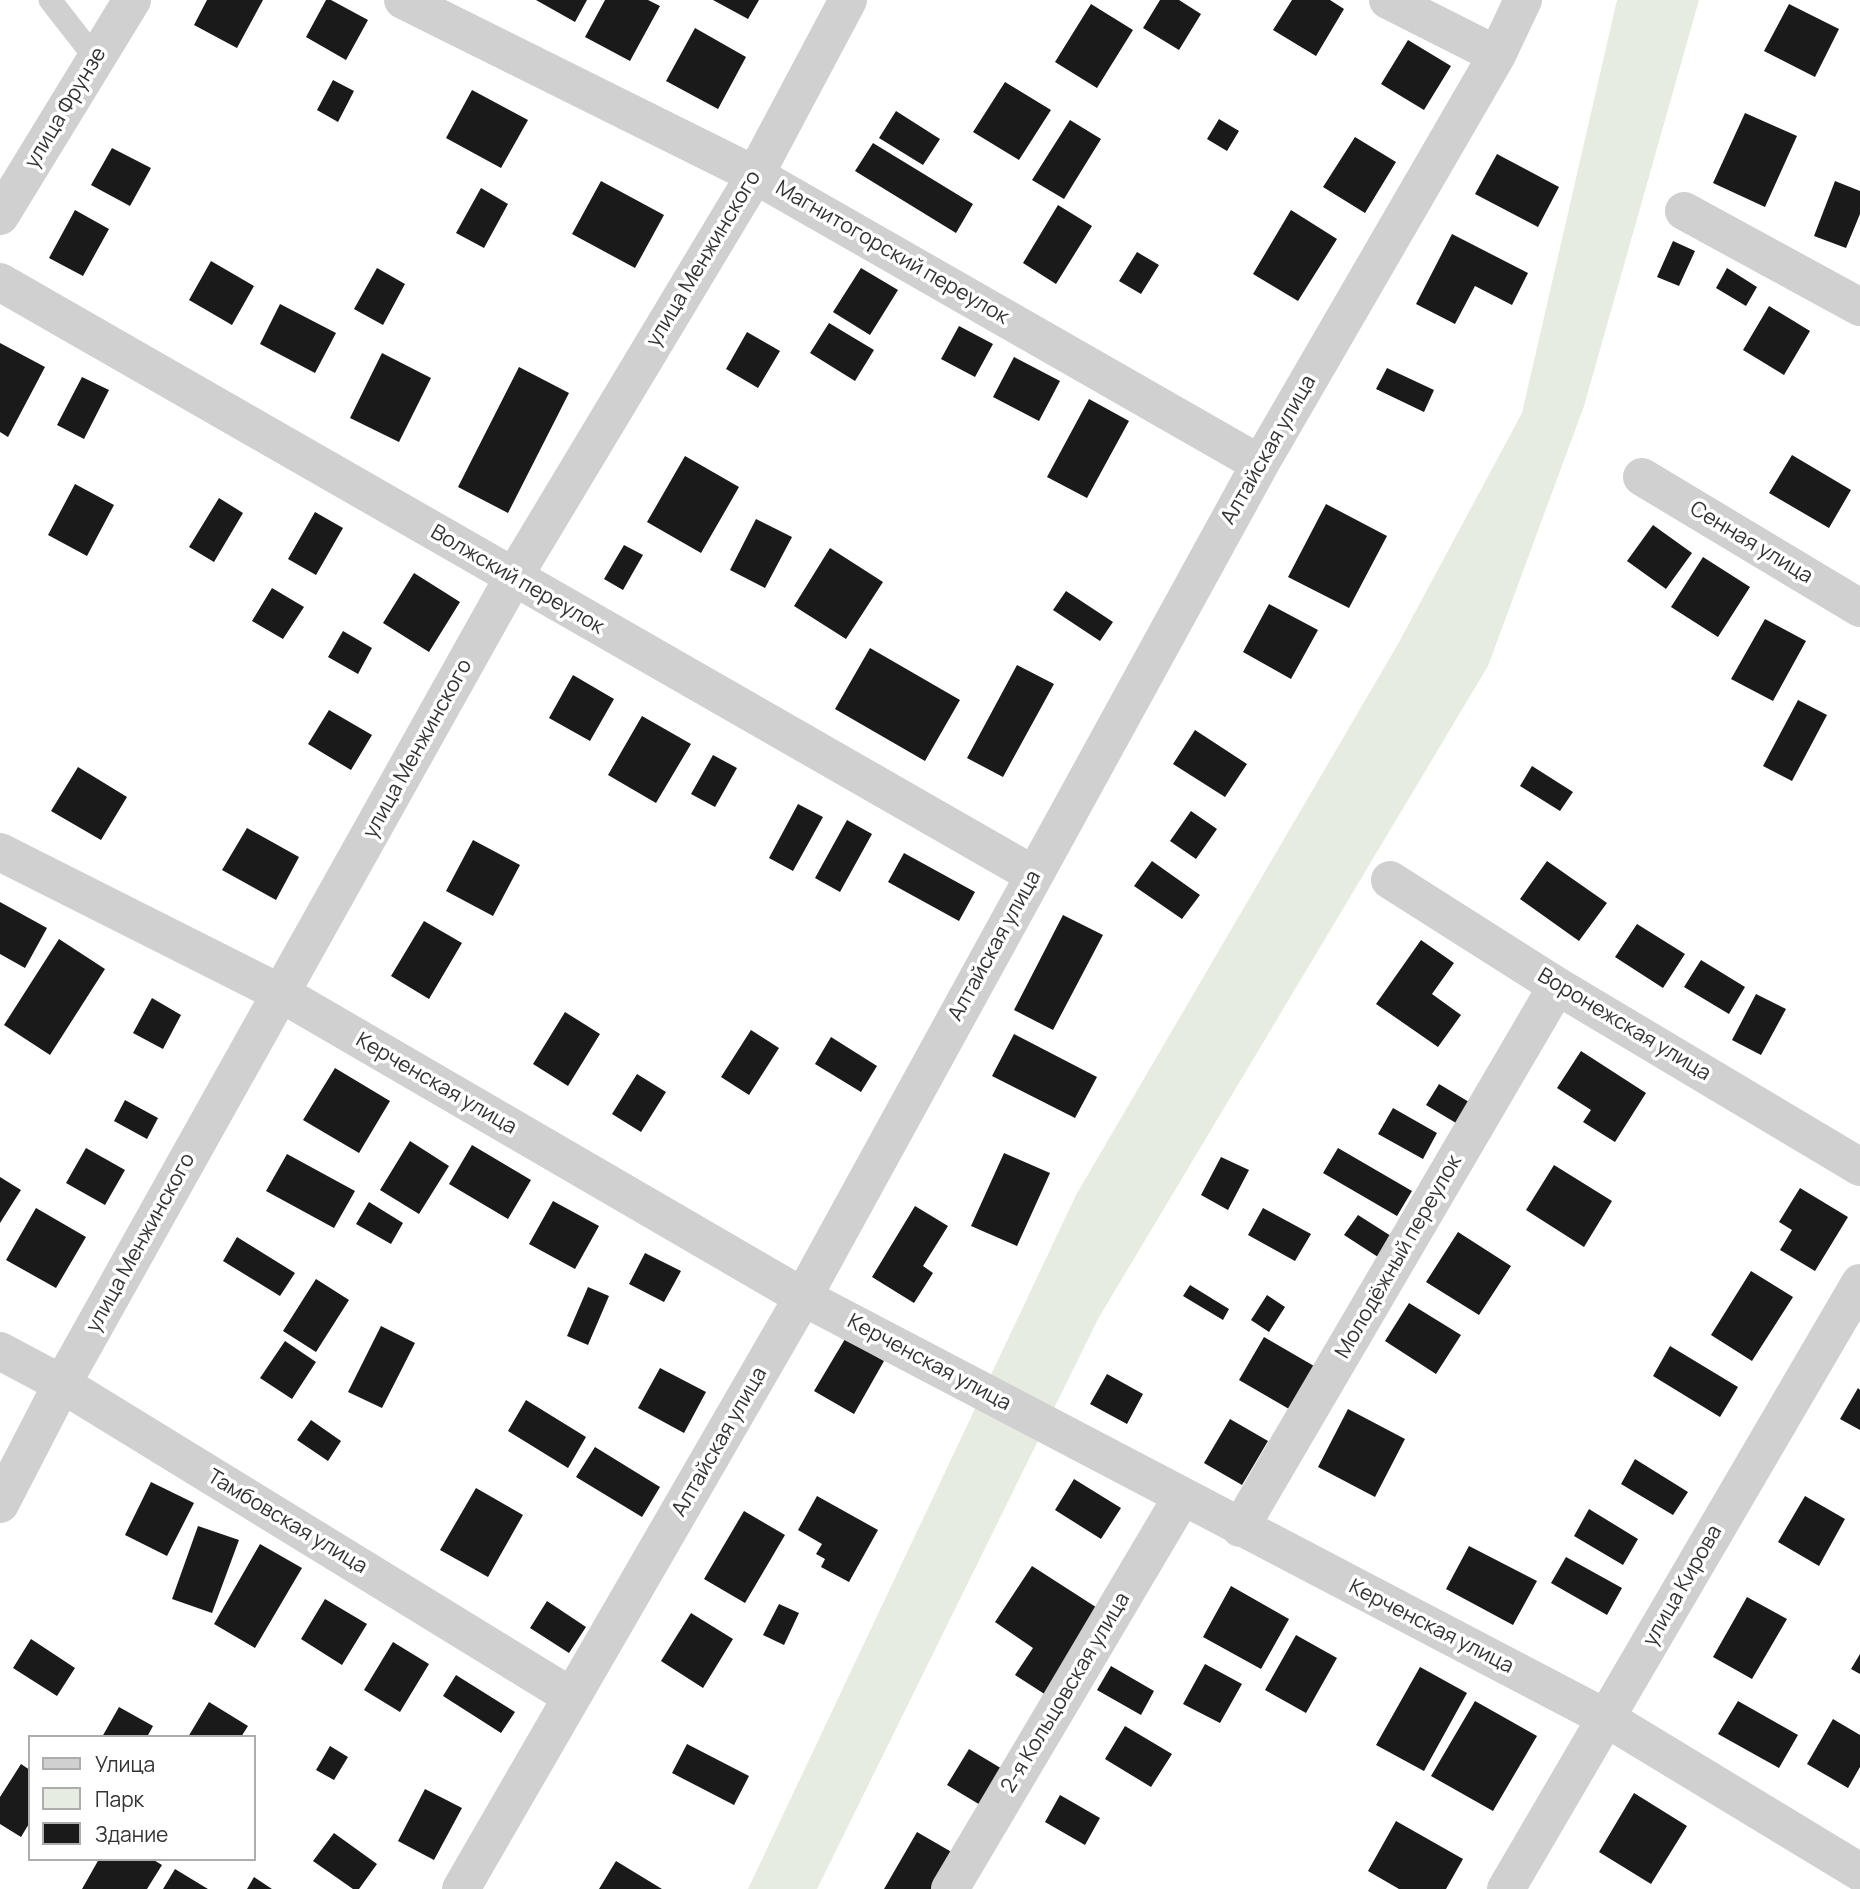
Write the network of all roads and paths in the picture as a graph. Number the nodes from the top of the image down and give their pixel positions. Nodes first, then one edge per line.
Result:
1 (50, 0) edge
2 (132, 0) edge
3 (403, 0) edge
4 (848, 0) edge
5 (1388, 0) edge
6 (1523, 0) edge
7 (1497, 55) junction
8 (96, 60) junction
9 (755, 175) junction
10 (1684, 211) dead end
11 (0, 216) edge
12 (0, 282) edge
13 (1860, 307) edge
14 (1261, 464) junction
15 (1642, 477) dead end
16 (513, 578) junction
17 (1860, 608) edge
18 (0, 852) edge
19 (1034, 875) junction
20 (1390, 880) dead end
21 (1557, 986) junction
22 (282, 994) junction
23 (1860, 1167) edge
24 (1860, 1283) edge
25 (803, 1297) junction
26 (0, 1351) edge
27 (62, 1384) junction
28 (1182, 1497) junction
29 (0, 1504) edge
30 (1240, 1528) junction
31 (572, 1697) junction
32 (1606, 1718) junction
33 (1860, 1872) edge
34 (461, 1889) edge
35 (950, 1889) edge
36 (1506, 1889) edge

1 - 8 lane
2 - 8 street, улица Фрунзе
3 - 9 street, Магнитогорский переулок
4 - 9 street, улица Менжинского
5 - 7 street
6 - 7 street, Алтайская улица
7 - 14 street, Алтайская улица
8 - 11 street, улица Фрунзе
9 - 14 street, Магнитогорский переулок
9 - 16 street, улица Менжинского
10 - 13 street
12 - 16 street, Волжский переулок
14 - 19 street, Алтайская улица
15 - 17 street, Сенная улица
16 - 19 street, Волжский переулок
16 - 22 street, улица Менжинского
18 - 22 street, Керченская улица
19 - 25 street, Алтайская улица
20 - 21 street, Воронежская улица
21 - 23 street, Воронежская улица
21 - 30 street, Молодёжный переулок
22 - 25 street, Керченская улица
22 - 27 street, улица Менжинского
24 - 32 street, улица Кирова
25 - 28 street, Керченская улица
25 - 31 street, Алтайская улица
26 - 27 street, Тамбовская улица
27 - 29 street, улица Менжинского
27 - 31 street, Тамбовская улица
28 - 30 street, Керченская улица
28 - 35 street, 2-я Кольцовская улица
30 - 32 street, Керченская улица
31 - 34 street, Алтайская улица
32 - 33 street, Керченская улица
32 - 36 street, улица Кирова

